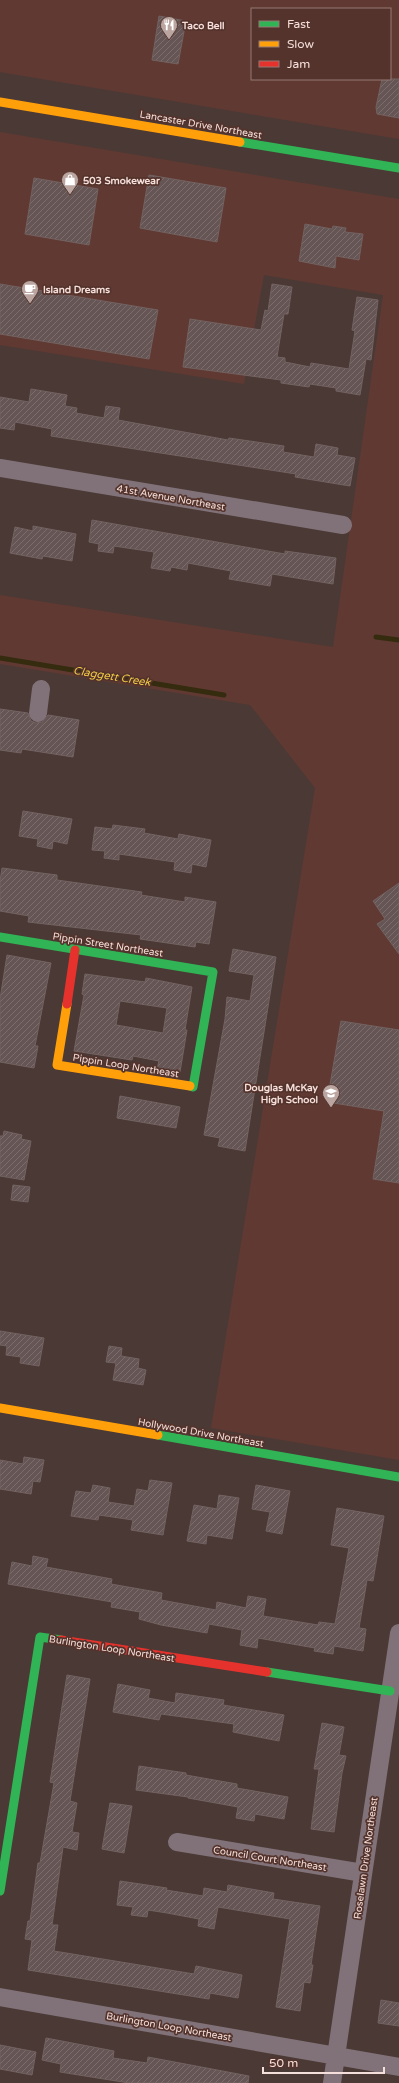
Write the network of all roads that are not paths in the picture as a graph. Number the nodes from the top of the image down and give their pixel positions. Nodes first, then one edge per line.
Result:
1 (0, 102) edge
2 (399, 168) edge
3 (0, 468) edge
4 (343, 525) dead end
5 (41, 689) dead end
6 (38, 713) dead end
7 (0, 937) edge
8 (75, 950) junction
9 (213, 972) joint
10 (0, 1408) edge
11 (399, 1477) edge
12 (399, 1633) edge
13 (390, 1691) junction
14 (177, 1842) dead end
15 (363, 1873) junction
16 (0, 1891) edge
17 (0, 1997) edge
18 (337, 2055) junction
19 (399, 2066) edge
20 (332, 2083) edge

1 - 2 street, Lancaster Drive Northeast
3 - 4 street, 41st Avenue Northeast
5 - 6 street
7 - 8 street, Pippin Street Northeast
8 - 9 street, Pippin Street Northeast
8 - 9 street, Pippin Loop Northeast
10 - 11 street, Hollywood Drive Northeast
12 - 13 street, Roselawn Drive Northeast
13 - 15 street, Roselawn Drive Northeast
13 - 16 street, Burlington Loop Northeast
14 - 15 street, Council Court Northeast
15 - 18 street, Roselawn Drive Northeast
17 - 18 street, Burlington Loop Northeast
18 - 19 street, Burlington Loop Northeast
18 - 20 street, Roselawn Drive Northeast

